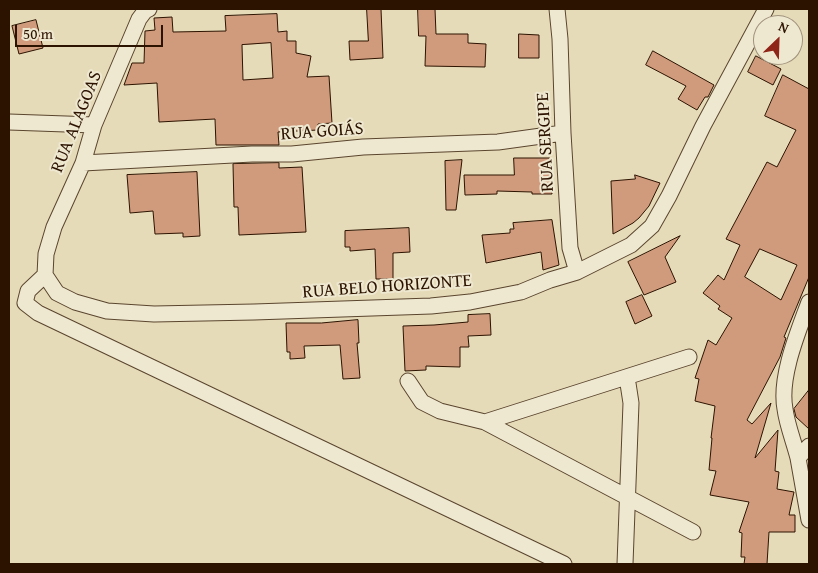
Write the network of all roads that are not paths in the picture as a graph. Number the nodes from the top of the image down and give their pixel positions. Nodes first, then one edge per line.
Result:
1 (150, 9) edge
2 (557, 9) edge
3 (766, 9) edge
4 (9, 122) edge
5 (94, 125) junction
6 (563, 133) junction
7 (83, 163) junction
8 (577, 272) junction
9 (45, 275) junction
10 (809, 302) edge
11 (689, 358) dead end
12 (627, 377) junction
13 (408, 381) dead end
14 (485, 422) junction
15 (809, 446) edge
16 (798, 458) junction
17 (628, 498) junction
18 (809, 520) edge
19 (693, 532) dead end
20 (564, 564) edge
21 (625, 564) edge

1 - 5 street, RUA ALAGOAS
2 - 6 street, RUA SERGIPE
3 - 8 street, RUA BELO HORIZONTE
4 - 5 street
5 - 7 street, RUA ALAGOAS
6 - 7 street, RUA GOIÁS
6 - 8 street, RUA SERGIPE
7 - 9 street, RUA ALAGOAS
8 - 9 street, RUA BELO HORIZONTE
9 - 20 street
10 - 16 street
11 - 12 street
12 - 14 street
12 - 17 street
13 - 14 street
14 - 17 street
15 - 16 street
16 - 18 street
17 - 19 street
17 - 21 street

